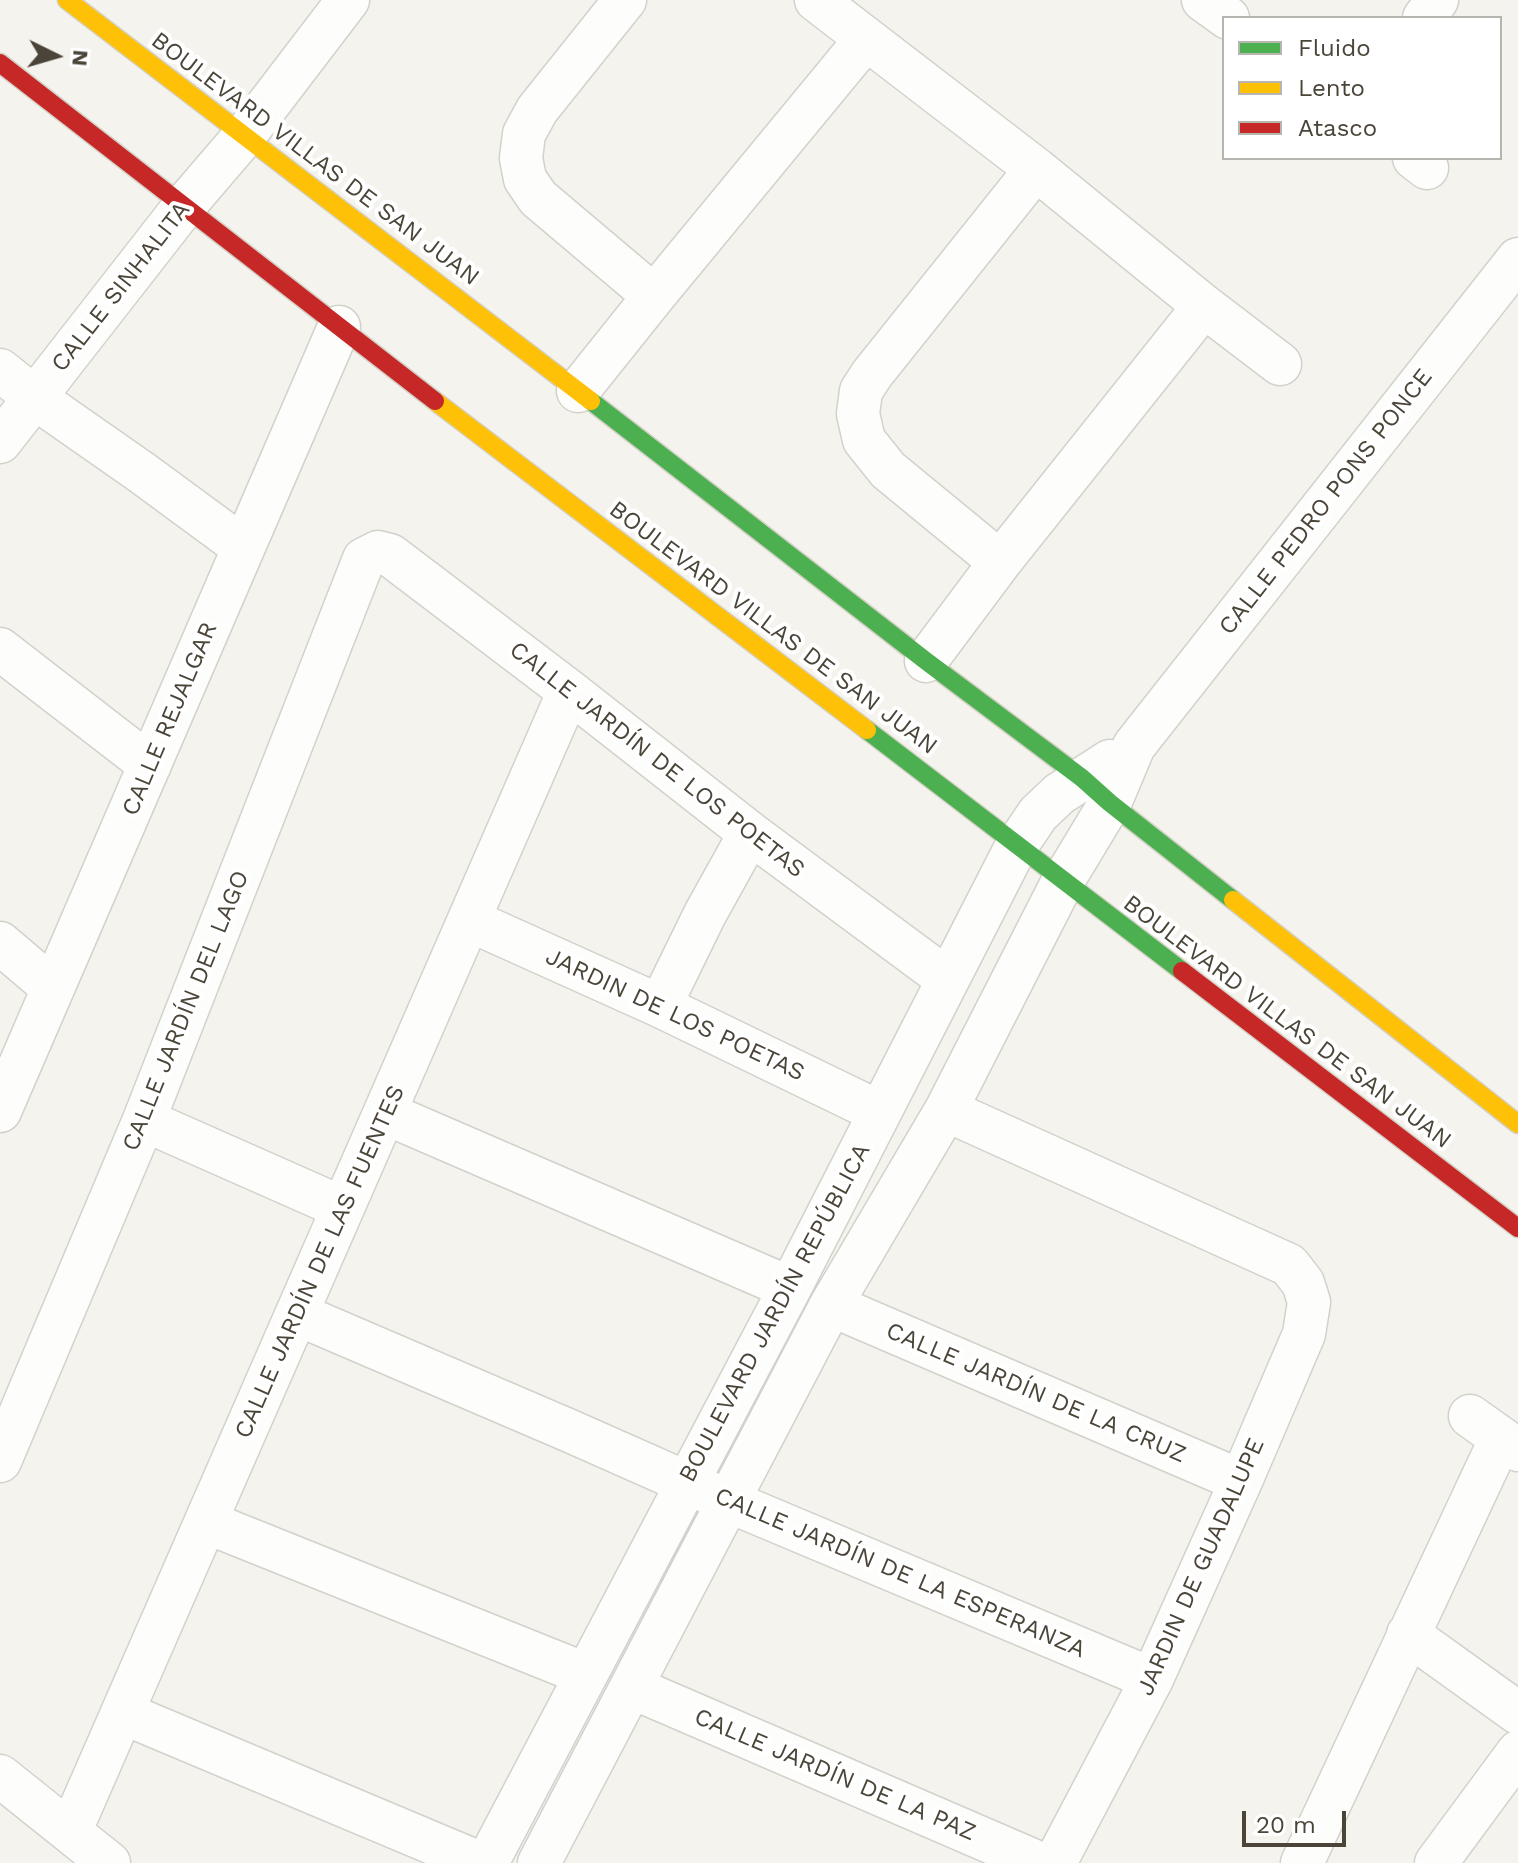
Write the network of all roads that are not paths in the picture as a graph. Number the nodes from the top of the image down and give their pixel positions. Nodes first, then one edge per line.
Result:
1 (348, 0) edge
2 (625, 0) edge
3 (816, 0) edge
4 (1203, 0) edge
5 (69, 1) edge
6 (1225, 16) edge
7 (866, 39) junction
8 (0, 63) edge
9 (245, 135) junction
10 (1036, 169) junction
11 (185, 205) junction
12 (1518, 259) edge
13 (654, 296) junction
14 (1204, 306) junction
15 (339, 327) junction
16 (1280, 364) dead end
17 (0, 370) edge
18 (578, 391) junction
19 (35, 398) junction
20 (0, 442) edge
21 (243, 547) junction
22 (364, 559) joint
23 (1000, 562) junction
24 (0, 649) edge
25 (926, 661) junction
26 (569, 691) junction
27 (150, 765) junction
28 (1096, 790) junction
29 (750, 833) junction
30 (1017, 845) junction
31 (1063, 881) junction
32 (469, 920) junction
33 (0, 943) edge
34 (947, 979) junction
35 (53, 988) junction
36 (660, 1006) junction
37 (946, 1110) junction
38 (0, 1111) edge
39 (879, 1112) junction
40 (385, 1113) junction
41 (144, 1120) junction
42 (1518, 1124) edge
43 (343, 1208) junction
44 (1518, 1228) edge
45 (790, 1288) junction
46 (831, 1305) junction
47 (297, 1314) junction
48 (1496, 1435) edge
49 (0, 1461) edge
50 (1241, 1481) junction
51 (686, 1483) junction
52 (728, 1501) junction
53 (206, 1522) junction
54 (1408, 1634) junction
55 (585, 1674) junction
56 (1152, 1679) junction
57 (631, 1687) junction
58 (123, 1713) junction
59 (1518, 1713) edge
60 (1518, 1752) edge
61 (0, 1776) edge
62 (70, 1832) junction
63 (109, 1863) edge
64 (480, 1863) edge
65 (487, 1863) edge
66 (539, 1863) edge
67 (1039, 1863) edge
68 (1055, 1863) edge
69 (1302, 1863) edge
70 (1436, 1863) edge

1 - 9 street, CALLE SINHALITA
2 - 13 street
3 - 7 street
4 - 6 street
5 - 9 street, BOULEVARD VILLAS DE SAN JUAN
7 - 10 street
7 - 13 street
8 - 11 street, BOULEVARD VILLAS DE SAN JUAN
9 - 11 street, CALLE SINHALITA
9 - 18 street, BOULEVARD VILLAS DE SAN JUAN
10 - 14 street
10 - 23 street
11 - 15 street, BOULEVARD VILLAS DE SAN JUAN
11 - 19 street, CALLE SINHALITA
12 - 28 street, CALLE PEDRO PONS PONCE
13 - 18 street
14 - 16 street
14 - 23 street
15 - 21 street, CALLE REJALGAR
15 - 30 street, BOULEVARD VILLAS DE SAN JUAN
17 - 19 street
18 - 25 street, BOULEVARD VILLAS DE SAN JUAN
19 - 20 street, CALLE SINHALITA
19 - 21 street
21 - 27 street, CALLE REJALGAR
22 - 26 street, CALLE JARDÍN DE LOS POETAS
22 - 41 street, CALLE JARDÍN DEL LAGO
23 - 25 street
24 - 27 street
25 - 28 street, BOULEVARD VILLAS DE SAN JUAN
26 - 29 street, CALLE JARDÍN DE LOS POETAS
26 - 32 street, CALLE JARDÍN DE LAS FUENTES
27 - 35 street, CALLE REJALGAR
28 - 30 street, BOULEVARD JARDÍN REPÚBLICA
28 - 31 street, BOULEVARD JARDÍN REPÚBLICA
28 - 42 street, BOULEVARD VILLAS DE SAN JUAN
29 - 34 street, CALLE JARDÍN DE LOS POETAS
29 - 36 street
30 - 31 street, BOULEVARD VILLAS DE SAN JUAN
30 - 34 street, BOULEVARD JARDÍN REPÚBLICA
31 - 37 street, BOULEVARD JARDÍN REPÚBLICA
31 - 44 street, BOULEVARD VILLAS DE SAN JUAN
32 - 36 street, JARDIN DE LOS POETAS
32 - 40 street, CALLE JARDÍN DE LAS FUENTES
33 - 35 street
34 - 39 street, BOULEVARD JARDÍN REPÚBLICA
35 - 38 street, CALLE REJALGAR
36 - 39 street, JARDIN DE LOS POETAS
37 - 46 street, BOULEVARD JARDÍN REPÚBLICA
37 - 50 street, JARDIN DE GUADALUPE
39 - 45 street, BOULEVARD JARDÍN REPÚBLICA
40 - 43 street, CALLE JARDÍN DE LAS FUENTES
40 - 45 street
41 - 43 street
41 - 49 street, CALLE JARDÍN DEL LAGO
43 - 47 street, CALLE JARDÍN DE LAS FUENTES
45 - 51 street, BOULEVARD JARDÍN REPÚBLICA
46 - 50 street, CALLE JARDÍN DE LA CRUZ
46 - 52 street, BOULEVARD JARDÍN REPÚBLICA
47 - 51 street, CALLE JARDÍN DE LA ESPERANZA
47 - 53 street, CALLE JARDÍN DE LAS FUENTES
48 - 54 street
50 - 56 street, JARDIN DE GUADALUPE
51 - 52 street, CALLE JARDÍN DE LA ESPERANZA
51 - 55 street, BOULEVARD JARDÍN REPÚBLICA
52 - 56 street, CALLE JARDÍN DE LA ESPERANZA
52 - 57 street, BOULEVARD JARDÍN REPÚBLICA
53 - 55 street
53 - 58 street, CALLE JARDÍN DE LAS FUENTES
54 - 59 street
54 - 69 street
55 - 65 street, BOULEVARD JARDÍN REPÚBLICA
56 - 68 street, JARDIN DE GUADALUPE
57 - 66 street, BOULEVARD JARDÍN REPÚBLICA
57 - 67 street, CALLE JARDÍN DE LA PAZ
58 - 62 street, CALLE JARDÍN DE LAS FUENTES
58 - 64 street
60 - 70 street
61 - 62 street
62 - 63 street

